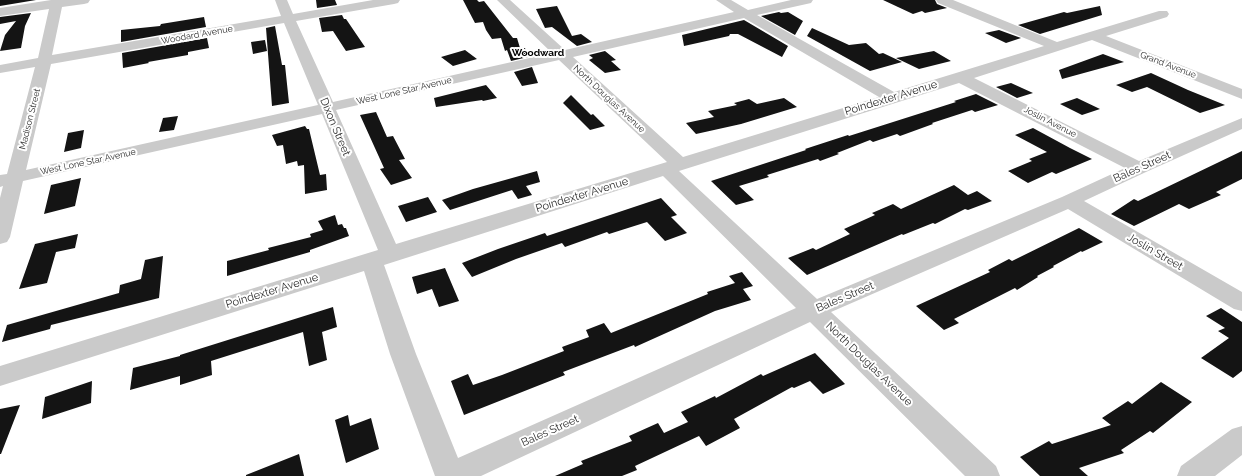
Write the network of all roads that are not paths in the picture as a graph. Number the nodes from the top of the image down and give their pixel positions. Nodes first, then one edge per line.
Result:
1 (84, 0) edge
2 (281, 0) edge
3 (394, 0) edge
4 (503, 0) edge
5 (722, 0) edge
6 (807, 0) edge
7 (942, 0) edge
8 (56, 2) edge
9 (0, 12) edge
10 (747, 14) junction
11 (1163, 14) dead end
12 (288, 19) junction
13 (1093, 36) junction
14 (1056, 47) junction
15 (563, 56) junction
16 (44, 62) junction
17 (0, 69) edge
18 (960, 77) junction
19 (1242, 94) edge
20 (892, 98) junction
21 (327, 109) junction
22 (1242, 123) edge
23 (673, 166) junction
24 (1139, 168) junction
25 (8, 179) edge
26 (1069, 201) junction
27 (0, 237) edge
28 (380, 257) junction
29 (1242, 303) edge
30 (814, 310) junction
31 (0, 376) edge
32 (1242, 438) edge
33 (450, 476) edge
34 (985, 476) edge
35 (1192, 476) edge

1 - 8 street
2 - 12 street, Dixon Street
3 - 12 street, Woodard Avenue
4 - 15 street, North Douglas Avenue
5 - 10 street
6 - 10 street, West Lone Star Avenue
7 - 14 street
8 - 9 street
8 - 16 street, Madison Street
10 - 15 street, West Lone Star Avenue
10 - 20 street
11 - 13 street, Poindexter Avenue
12 - 16 street, Woodard Avenue
12 - 21 street, Dixon Street
13 - 14 street, Poindexter Avenue
13 - 19 street, Grand Avenue
14 - 18 street, Poindexter Avenue
15 - 21 street, West Lone Star Avenue
15 - 23 street, North Douglas Avenue
16 - 17 street, Woodard Avenue
16 - 25 street, Madison Street
18 - 20 street, Poindexter Avenue
18 - 24 street, Joslin Avenue
20 - 23 street, Poindexter Avenue
21 - 25 street, West Lone Star Avenue
21 - 28 street, Dixon Street
22 - 24 street, Bales Street
23 - 28 street, Poindexter Avenue
23 - 30 street, North Douglas Avenue
24 - 26 street, Bales Street
25 - 27 street, Madison Street
26 - 29 street, Joslin Street
26 - 30 street, Bales Street
28 - 31 street, Poindexter Avenue
28 - 33 street, Dixon Street
30 - 33 street, Bales Street
30 - 34 street, North Douglas Avenue
32 - 35 street

